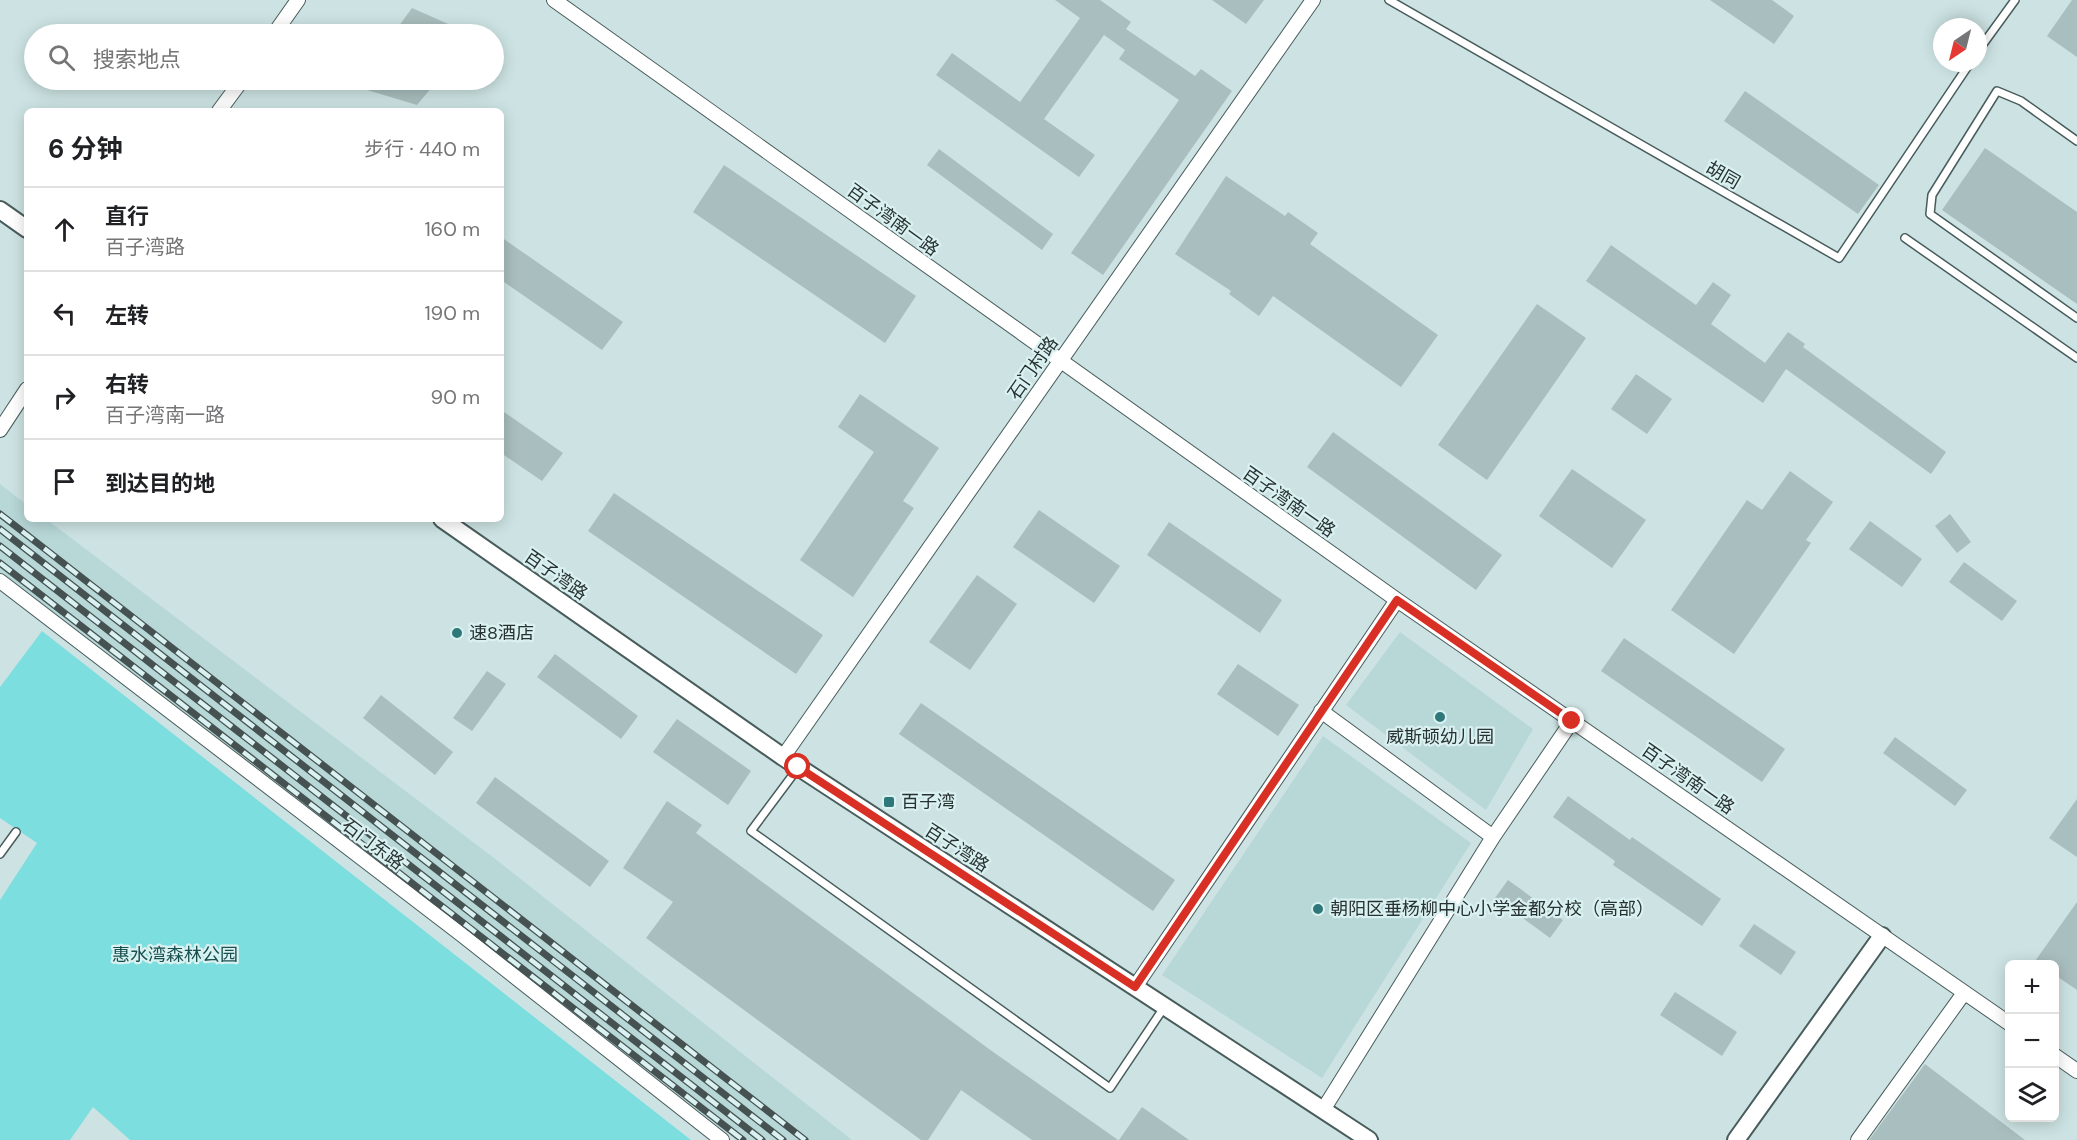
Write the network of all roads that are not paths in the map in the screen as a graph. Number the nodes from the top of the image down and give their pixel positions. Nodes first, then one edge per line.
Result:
1 (298, 0) edge
2 (554, 0) edge
3 (1313, 0) edge
4 (1389, 0) edge
5 (2015, 0) edge
6 (281, 24) edge
7 (1987, 39) edge
8 (1964, 72) edge
9 (235, 90) edge
10 (221, 108) edge
11 (2077, 141) edge
12 (0, 210) edge
13 (24, 227) edge
14 (1905, 238) dead end
15 (2077, 318) edge
16 (2077, 358) edge
17 (1059, 361) junction
18 (24, 394) edge
19 (0, 430) edge
20 (446, 522) edge
21 (0, 581) edge
22 (1397, 600) junction
23 (1321, 711) junction
24 (1572, 721) junction
25 (783, 757) junction
26 (798, 767) junction
27 (16, 832) dead end
28 (1493, 837) junction
29 (0, 854) edge
30 (1882, 936) junction
31 (1135, 987) junction
32 (1964, 993) junction
33 (1165, 1006) junction
34 (2005, 1021) edge
35 (2059, 1058) edge
36 (2077, 1071) edge
37 (1323, 1110) junction
38 (722, 1140) edge
39 (1369, 1140) edge
40 (1736, 1140) edge
41 (1858, 1140) edge

1 - 6 street
2 - 17 street, 百子湾南一路
3 - 17 street, 石门村路
4 - 8 lane, 胡同
5 - 7 lane
9 - 10 street
11 - 15 lane
12 - 13 street
14 - 16 lane
17 - 22 street, 百子湾南一路
17 - 25 street, 石门村路
18 - 19 street
20 - 25 street, 百子湾路
21 - 38 street, 石门东路
22 - 23 street
22 - 24 street, 百子湾南一路
23 - 28 street
23 - 31 street
24 - 28 street
24 - 30 street, 百子湾南一路
25 - 26 street, 百子湾路
26 - 31 street, 百子湾路
26 - 33 lane
27 - 29 lane
28 - 37 street
30 - 32 street, 百子湾南一路
30 - 40 street
31 - 33 street, 百子湾路
32 - 34 street, 百子湾南一路
32 - 41 street
33 - 37 street, 百子湾路
35 - 36 street
37 - 39 street, 百子湾路

